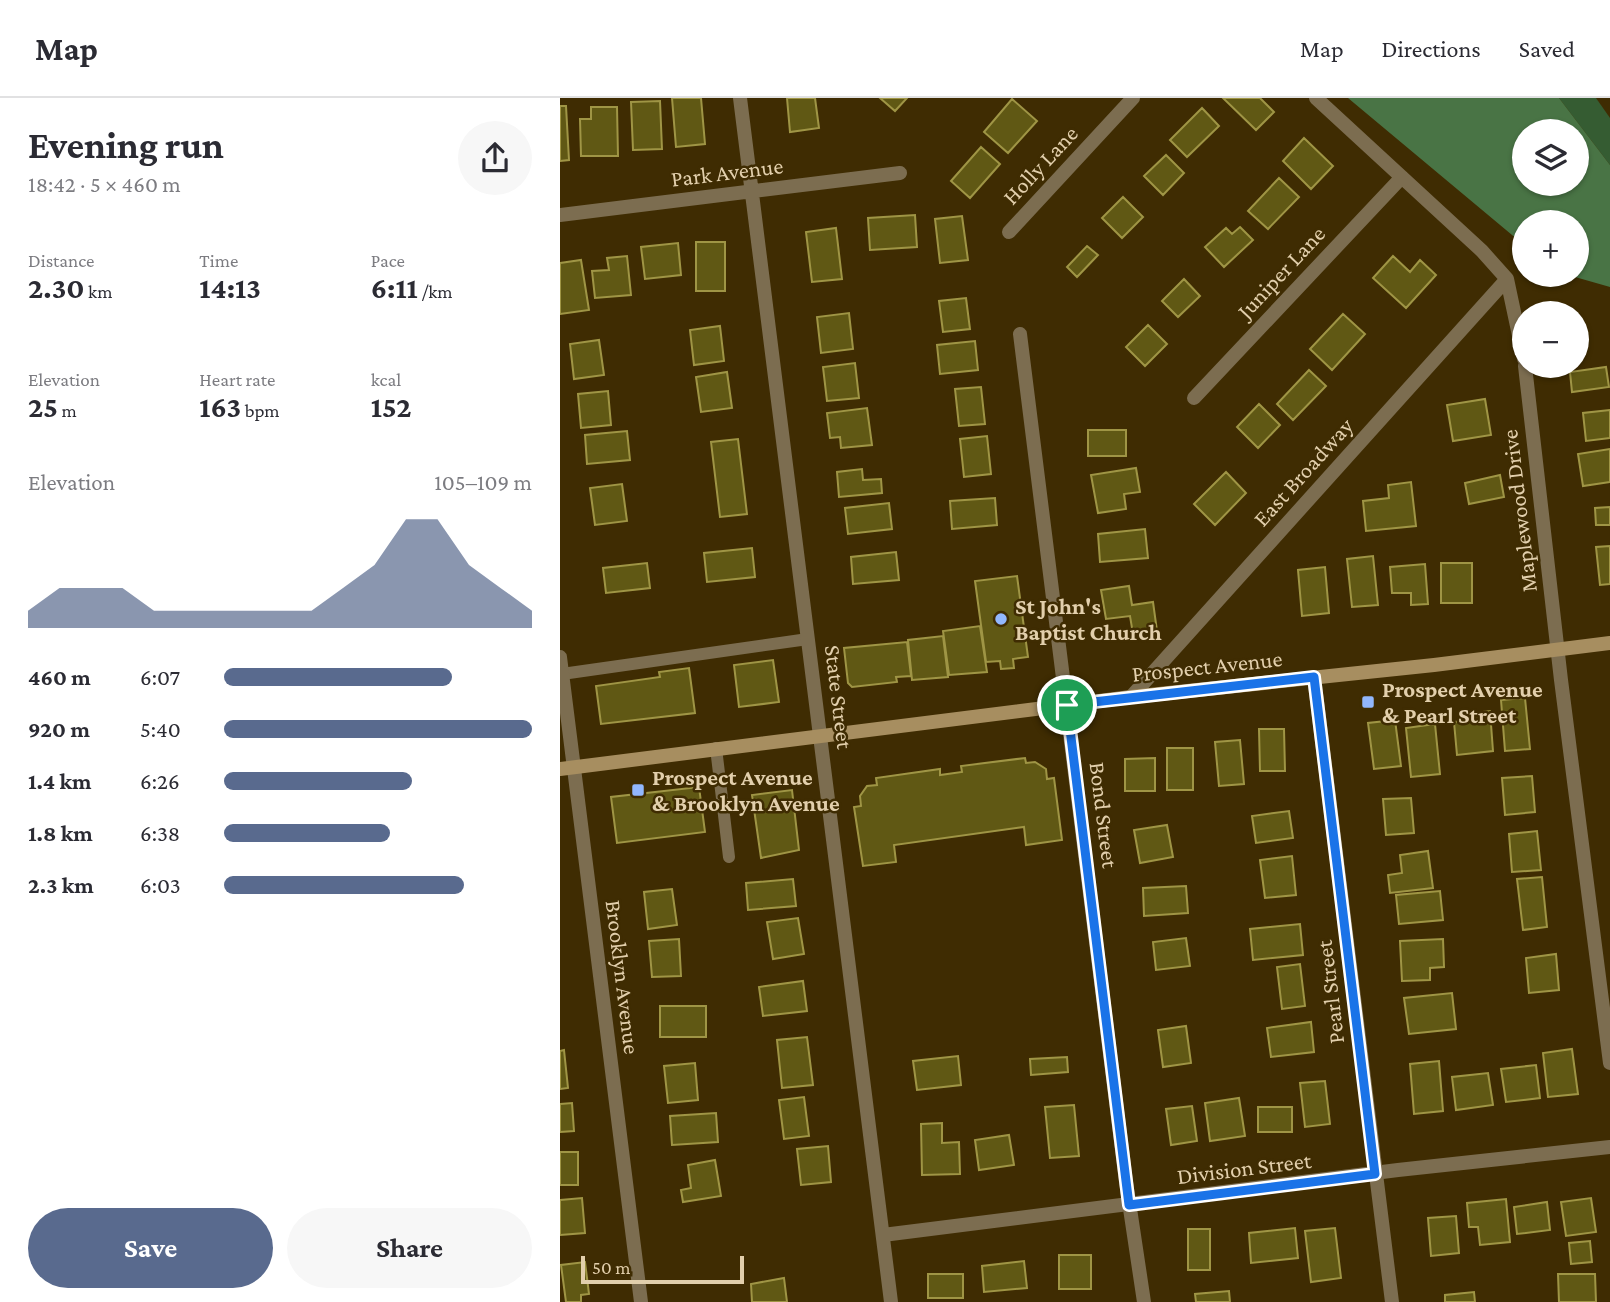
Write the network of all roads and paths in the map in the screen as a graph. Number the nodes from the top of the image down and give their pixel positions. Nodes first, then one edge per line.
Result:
1 (740, 98) edge
2 (1133, 98) edge
3 (1316, 98) edge
4 (900, 173) dead end
5 (1402, 177) junction
6 (752, 191) junction
7 (560, 215) edge
8 (1009, 232) dead end
9 (1507, 279) junction
10 (1512, 303) edge
11 (1020, 334) dead end
12 (1526, 378) edge
13 (1194, 398) dead end
14 (808, 639) junction
15 (1610, 643) edge
16 (1558, 650) junction
17 (560, 657) edge
18 (562, 674) junction
19 (1314, 677) junction
20 (1131, 696) junction
21 (1067, 705) junction
22 (820, 734) junction
23 (716, 748) junction
24 (567, 768) edge
25 (729, 857) dead end
26 (1610, 1063) edge
27 (1610, 1147) edge
28 (1375, 1174) junction
29 (1129, 1205) junction
30 (883, 1235) junction
31 (641, 1302) edge
32 (891, 1302) edge
33 (1144, 1302) edge
34 (1392, 1302) edge

1 - 6 street, State Street
2 - 8 street, Holly Lane
3 - 5 street
4 - 6 street, Park Avenue
5 - 9 street
5 - 13 street, Juniper Lane
6 - 7 street, Park Avenue
6 - 14 street, State Street
9 - 10 street
9 - 20 street, East Broadway
11 - 21 street, Bond Street
12 - 16 street, Maplewood Drive
14 - 18 lane
14 - 22 street, State Street
15 - 16 main road, Prospect Avenue
16 - 19 main road, Prospect Avenue
16 - 26 street, Maplewood Drive
17 - 18 street, Brooklyn Avenue
18 - 24 street, Brooklyn Avenue
19 - 20 main road, Prospect Avenue
19 - 28 street, Pearl Street
20 - 21 main road, Prospect Avenue
21 - 22 main road, Prospect Avenue
21 - 29 street, Bond Street
22 - 23 main road, Prospect Avenue
22 - 30 street, State Street
23 - 24 main road, Prospect Avenue
23 - 25 lane
24 - 31 street, Brooklyn Avenue
27 - 28 street, Division Street
28 - 29 street, Division Street
28 - 34 street, Pearl Street
29 - 30 street, Division Street
29 - 33 street, Bond Street
30 - 32 street, State Street

